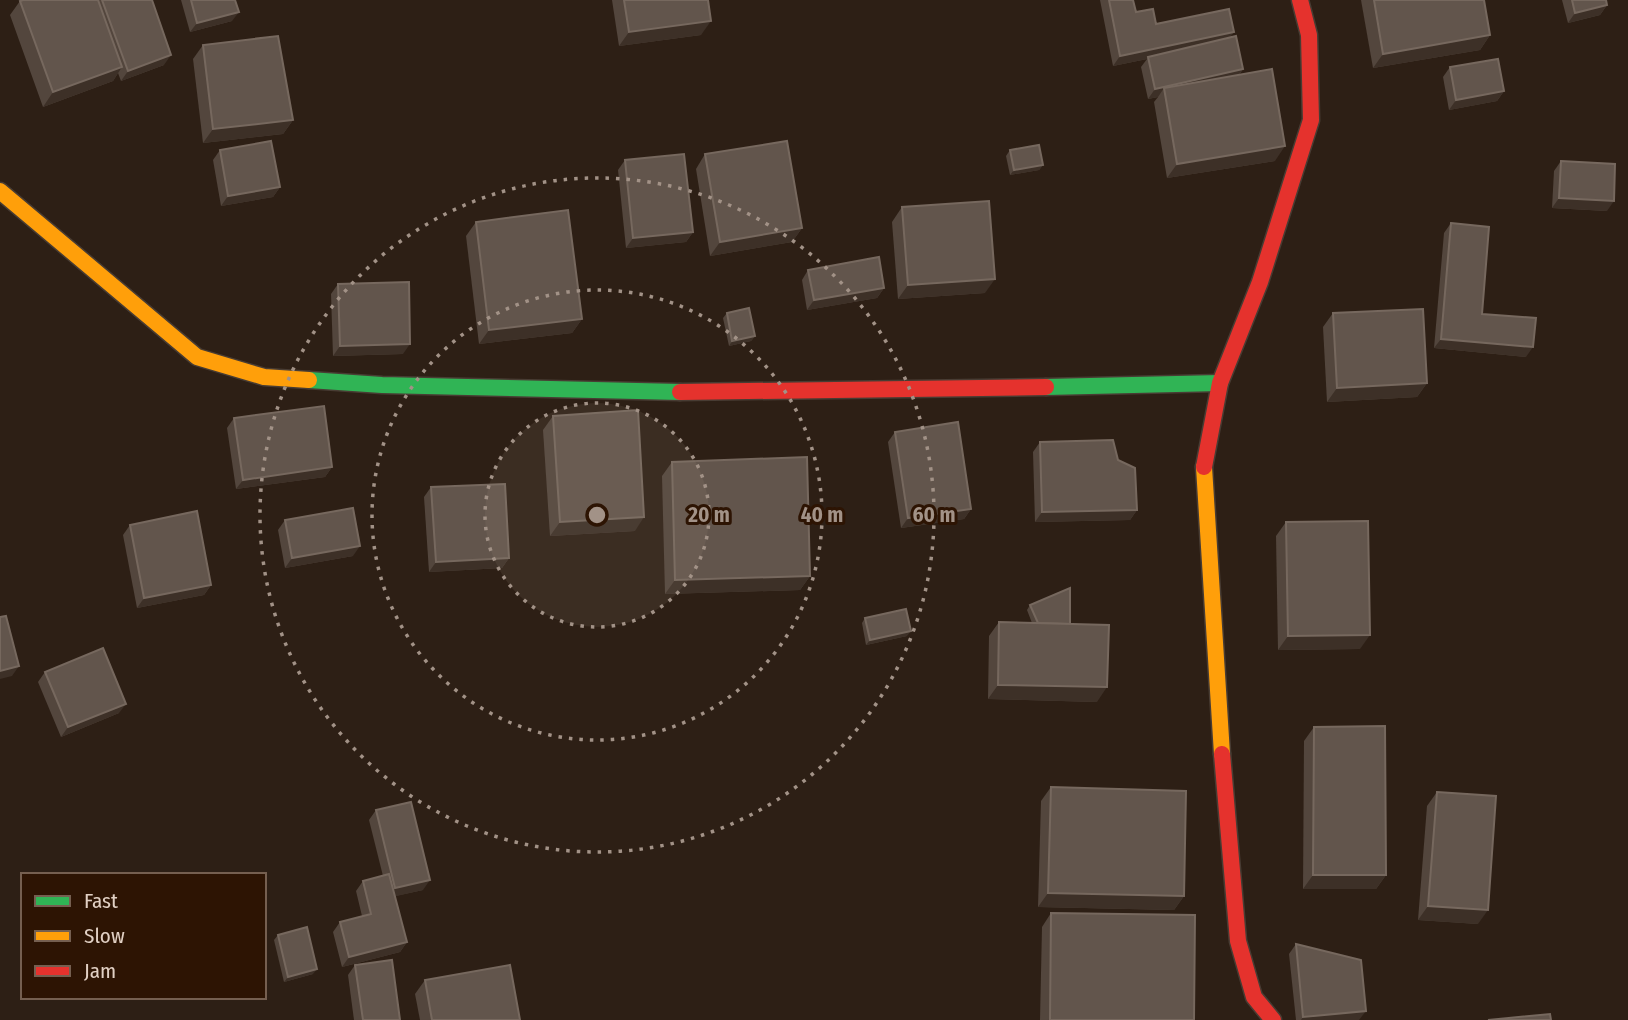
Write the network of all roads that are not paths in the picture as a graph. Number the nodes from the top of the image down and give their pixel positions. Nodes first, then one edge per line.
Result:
1 (1300, 0) edge
2 (0, 191) edge
3 (1220, 383) junction
4 (1273, 1020) edge

1 - 3 street
2 - 3 street
3 - 4 street

